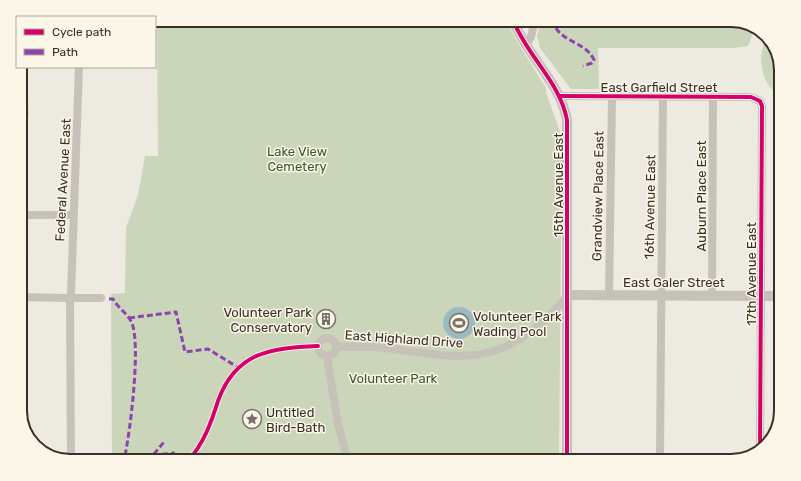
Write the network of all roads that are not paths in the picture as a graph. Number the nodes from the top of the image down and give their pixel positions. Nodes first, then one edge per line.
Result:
1 (516, 27) edge
2 (533, 27) edge
3 (525, 45) junction
4 (79, 68) edge
5 (560, 96) junction
6 (612, 96) junction
7 (663, 97) junction
8 (713, 97) junction
9 (757, 98) joint
10 (27, 215) edge
11 (73, 215) junction
12 (568, 295) junction
13 (609, 295) junction
14 (661, 295) junction
15 (712, 296) junction
16 (761, 296) junction
17 (774, 296) edge
18 (27, 297) edge
19 (70, 298) junction
20 (101, 298) dead end
21 (318, 346) junction
22 (336, 347) junction
23 (327, 356) junction
24 (760, 442) edge
25 (71, 454) edge
26 (193, 454) edge
27 (346, 454) edge
28 (567, 454) edge
29 (660, 454) edge

1 - 3 street, 15th Avenue East
2 - 3 street
3 - 5 street, 15th Avenue East
4 - 11 street, Federal Avenue East
5 - 6 street, East Garfield Street
5 - 12 street, 15th Avenue East
6 - 7 street, East Garfield Street
6 - 13 street, Grandview Place East
7 - 8 street, East Garfield Street
7 - 14 street, 16th Avenue East
8 - 9 street, East Garfield Street
8 - 15 street, Auburn Place East
9 - 16 street, 17th Avenue East
10 - 11 street
11 - 19 street, Federal Avenue East
12 - 13 street, East Galer Street
12 - 22 street, East Highland Drive
12 - 28 street, 15th Avenue East
13 - 14 street, East Galer Street
14 - 15 street, East Galer Street
14 - 29 street, 16th Avenue East
15 - 16 street, East Galer Street
16 - 17 street, East Galer Street
16 - 24 street, 17th Avenue East
18 - 19 street
19 - 20 street
19 - 25 street, Federal Avenue East
21 - 22 street, East Highland Drive
21 - 23 street
21 - 26 street, East Highland Drive
22 - 23 street, East Highland Drive
23 - 27 street

